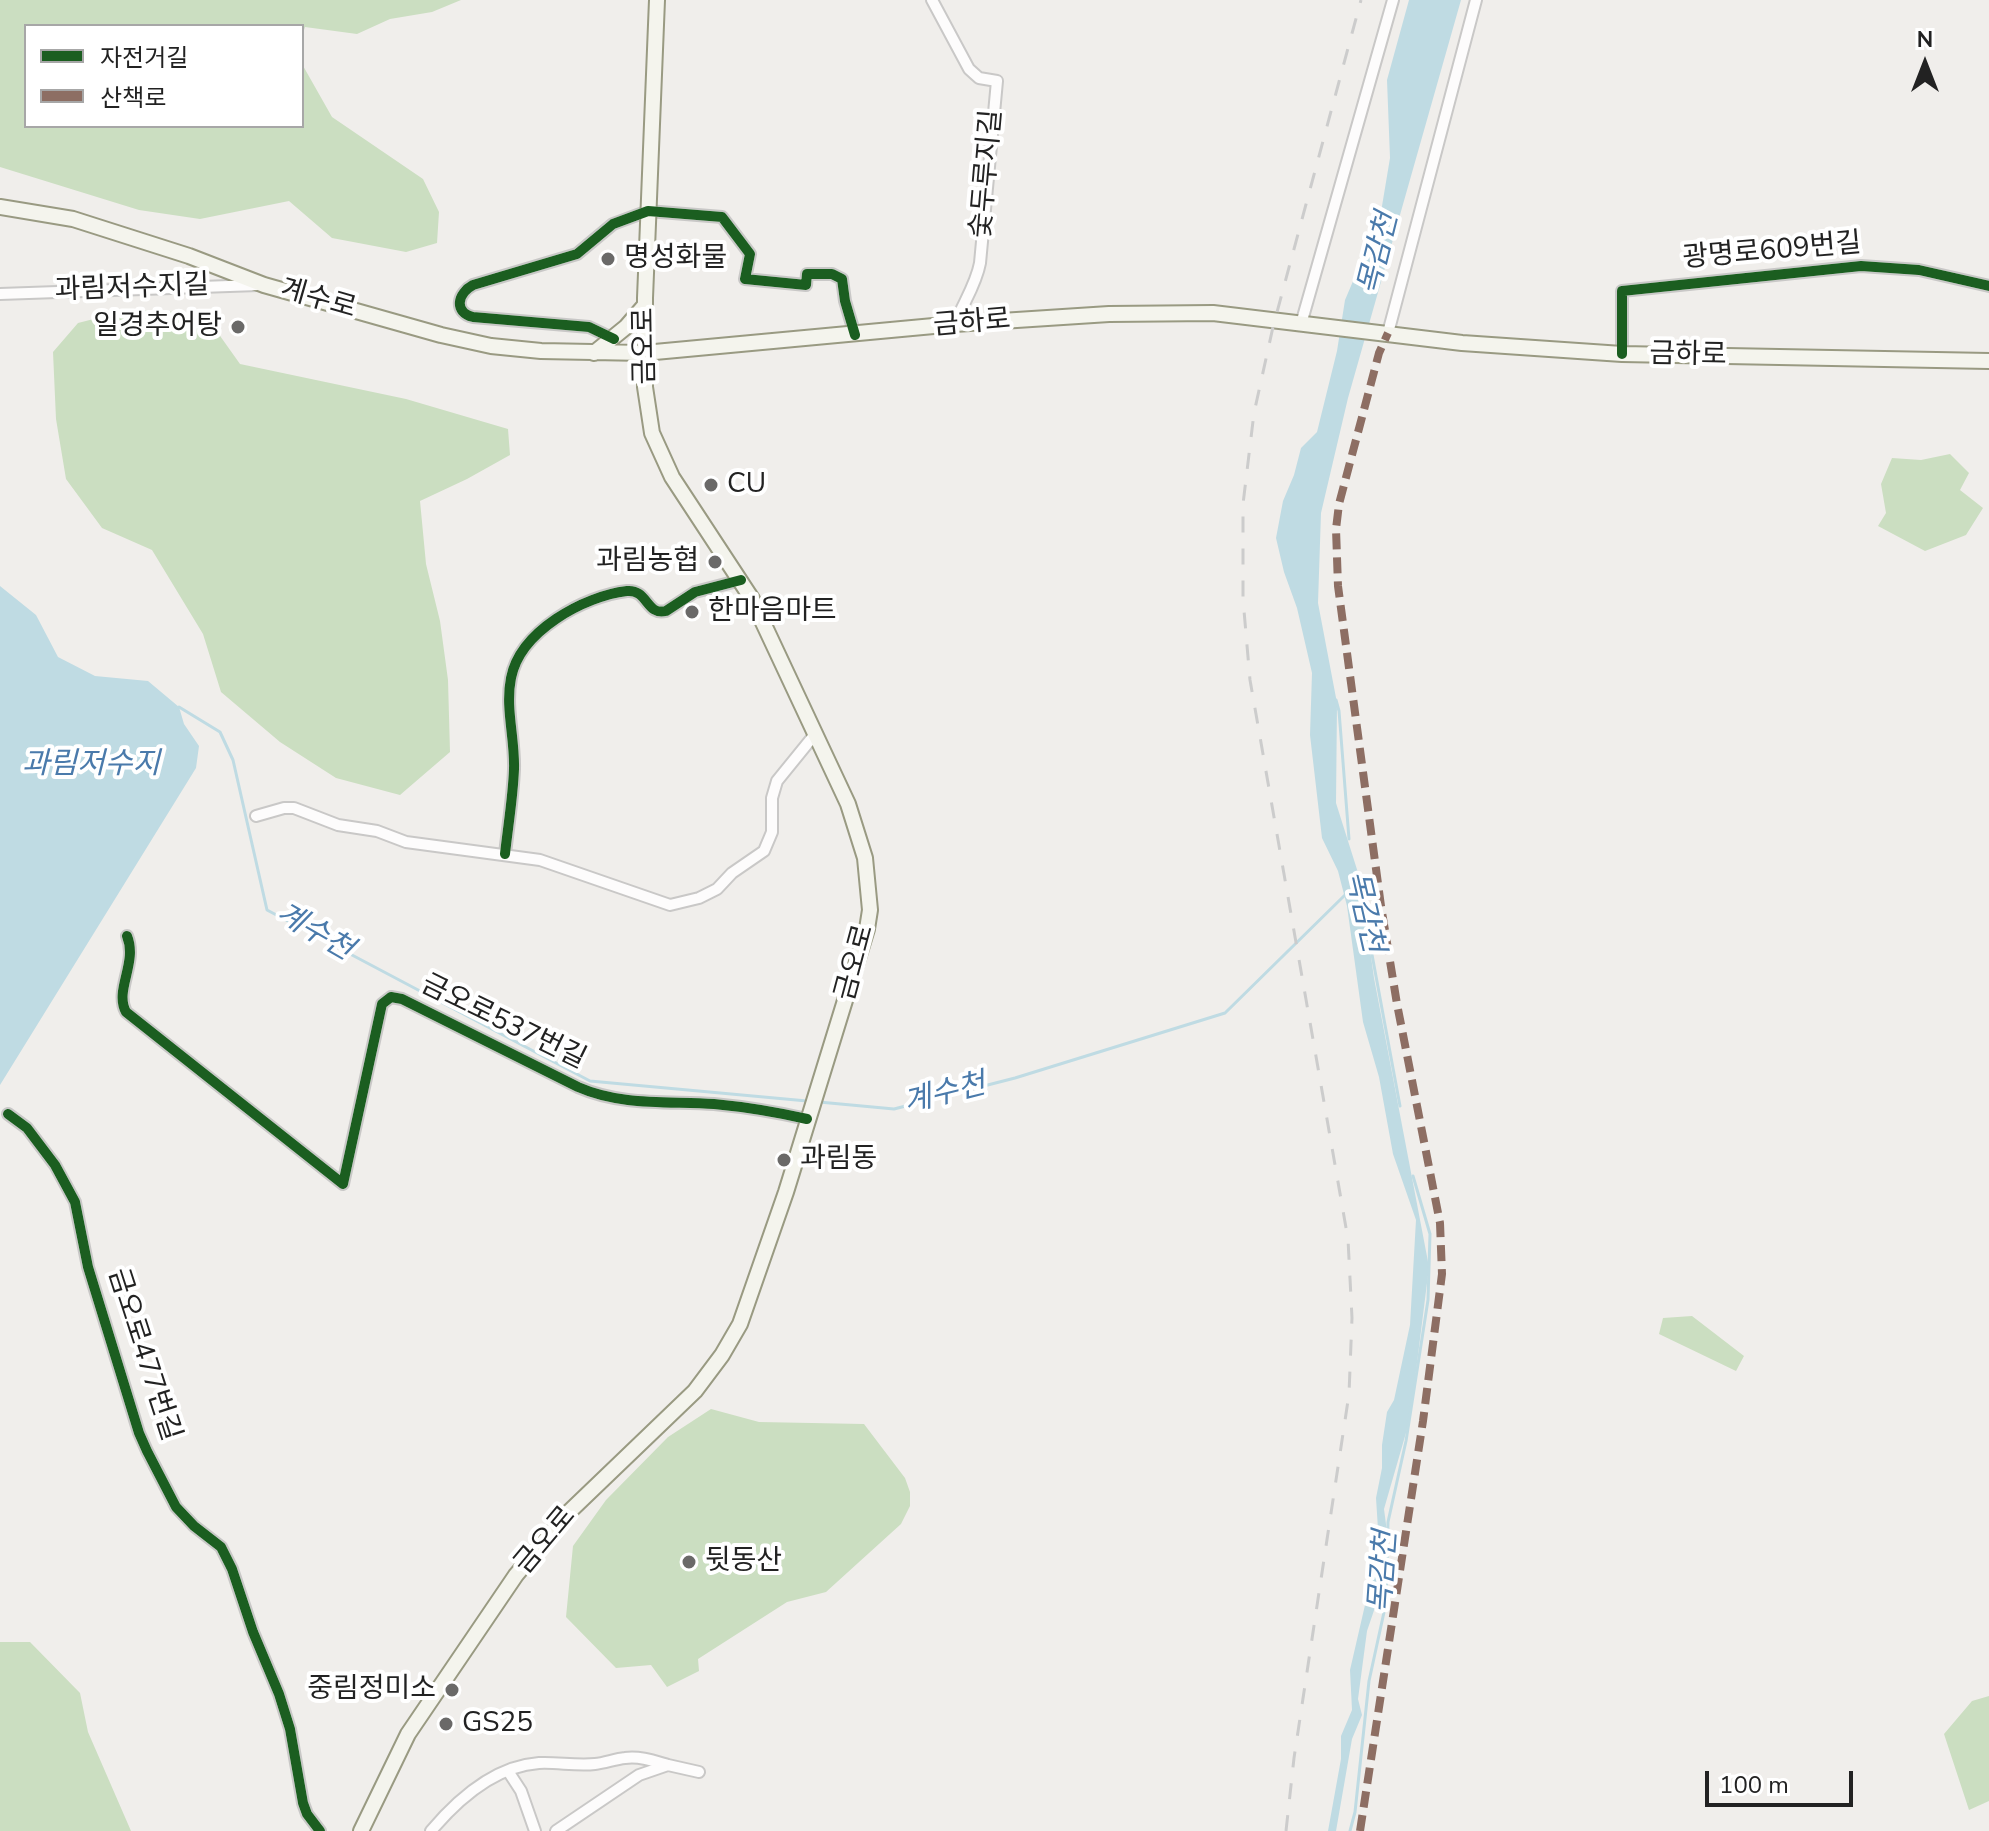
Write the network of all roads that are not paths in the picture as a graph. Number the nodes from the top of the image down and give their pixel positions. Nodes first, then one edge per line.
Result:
1 (657, 0) edge
2 (932, 0) edge
3 (1393, 0) edge
4 (1476, 0) edge
5 (0, 207) edge
6 (648, 211) junction
7 (264, 285) junction
8 (1989, 286) edge
9 (0, 294) edge
10 (645, 305) junction
11 (955, 324) junction
12 (1301, 324) junction
13 (1388, 333) junction
14 (855, 335) junction
15 (614, 339) junction
16 (594, 353) junction
17 (644, 353) junction
18 (1622, 354) junction
19 (1989, 361) edge
20 (741, 580) junction
21 (816, 733) junction
22 (256, 816) dead end
23 (505, 854) junction
24 (127, 936) dead end
25 (8, 1114) dead end
26 (808, 1116) junction
27 (668, 1765) junction
28 (508, 1771) junction
29 (699, 1772) dead end
30 (364, 1830) edge
31 (320, 1831) edge
32 (431, 1831) edge
33 (535, 1831) edge
34 (556, 1831) edge

1 - 6 main road, 금오로
2 - 11 street, 숯두루지길
3 - 12 street
4 - 13 street
5 - 7 main road, 계수로
6 - 10 main road, 금오로
6 - 14 street
6 - 15 street
7 - 9 street, 과림저수지길
7 - 16 main road, 계수로
8 - 18 street, 광명로609번길
10 - 15 main road
10 - 17 main road, 금오로
11 - 12 main road, 금하로
11 - 14 main road, 금하로
12 - 13 main road, 금하로
13 - 18 main road, 금하로
14 - 17 main road, 금하로
15 - 16 main road
16 - 17 main road, 계수로
17 - 20 main road, 금오로
18 - 19 main road, 금하로
20 - 21 main road, 금오로
20 - 23 street
21 - 23 street
21 - 26 main road, 금오로
22 - 23 street
24 - 26 street, 금오로537번길
25 - 31 street, 금오로477번길
26 - 30 main road, 금오로
27 - 28 street
27 - 29 street
27 - 34 street
28 - 32 street
28 - 33 street

